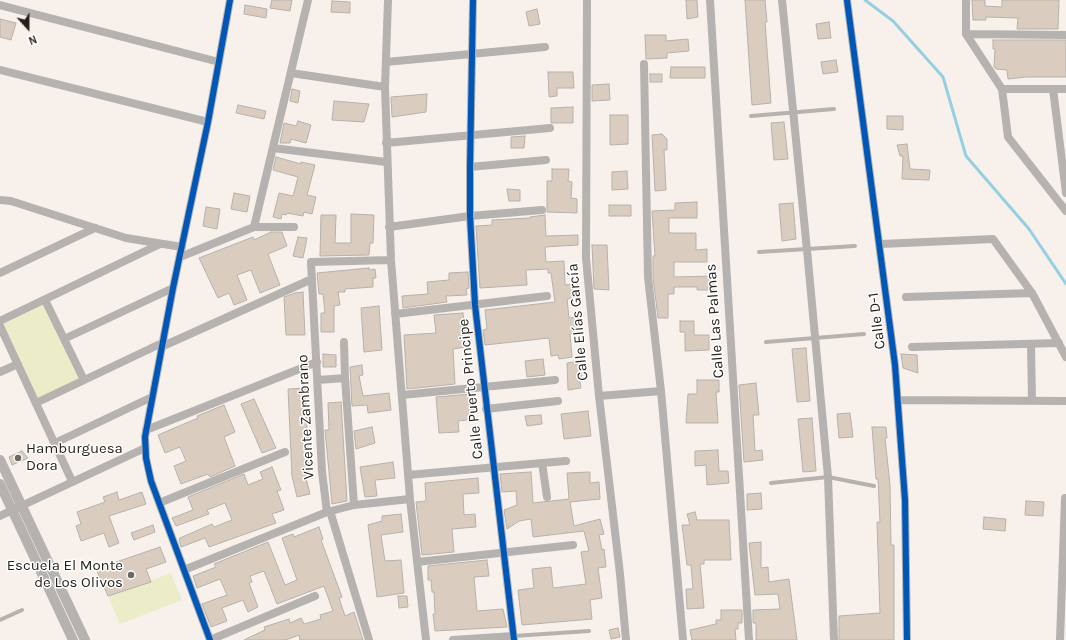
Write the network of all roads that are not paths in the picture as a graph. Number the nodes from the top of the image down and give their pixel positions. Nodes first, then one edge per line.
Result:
1 (230, 0) edge
2 (308, 0) edge
3 (388, 0) edge
4 (473, 0) edge
5 (587, 0) edge
6 (710, 0) edge
7 (782, 0) edge
8 (847, 0) edge
9 (966, 0) edge
10 (4, 4) edge
11 (966, 34) junction
12 (1066, 35) edge
13 (545, 47) dead end
14 (472, 54) junction
15 (219, 62) junction
16 (386, 62) junction
17 (644, 64) dead end
18 (0, 70) edge
19 (290, 73) junction
20 (385, 87) junction
21 (1002, 89) junction
22 (1053, 89) junction
23 (1066, 89) edge
24 (834, 109) dead end
25 (793, 113) junction
26 (751, 116) dead end
27 (208, 122) junction
28 (550, 128) dead end
29 (470, 135) junction
30 (386, 143) junction
31 (273, 148) junction
32 (546, 160) dead end
33 (386, 162) junction
34 (470, 167) junction
35 (1066, 193) edge
36 (0, 200) edge
37 (542, 210) dead end
38 (1066, 212) edge
39 (470, 216) junction
40 (254, 227) junction
41 (294, 227) dead end
42 (95, 228) junction
43 (389, 228) junction
44 (160, 244) junction
45 (881, 244) junction
46 (855, 246) dead end
47 (182, 247) junction
48 (807, 250) junction
49 (759, 252) dead end
50 (180, 257) junction
51 (391, 260) junction
52 (0, 274) edge
53 (312, 279) junction
54 (173, 288) junction
55 (1032, 293) junction
56 (547, 296) dead end
57 (906, 297) dead end
58 (45, 300) junction
59 (475, 305) junction
60 (395, 314) junction
61 (0, 322) edge
62 (0, 326) edge
63 (864, 334) dead end
64 (815, 338) junction
65 (64, 339) junction
66 (344, 342) dead end
67 (766, 342) dead end
68 (1059, 343) junction
69 (1031, 344) junction
70 (162, 345) junction
71 (912, 347) dead end
72 (1066, 357) edge
73 (317, 362) junction
74 (18, 364) junction
75 (0, 372) edge
76 (345, 378) junction
77 (84, 380) junction
78 (318, 380) junction
79 (555, 380) dead end
80 (484, 387) junction
81 (661, 391) junction
82 (402, 395) junction
83 (599, 396) junction
84 (152, 397) junction
85 (899, 400) junction
86 (558, 401) dead end
87 (1032, 401) junction
88 (1066, 401) edge
89 (36, 403) junction
90 (486, 409) junction
91 (146, 430) junction
92 (55, 443) junction
93 (144, 448) junction
94 (285, 452) dead end
95 (0, 460) edge
96 (566, 461) dead end
97 (542, 464) junction
98 (492, 468) junction
99 (408, 475) junction
100 (828, 477) junction
101 (72, 481) junction
102 (771, 483) dead end
103 (0, 484) edge
104 (874, 486) dead end
105 (547, 497) dead end
106 (1065, 498) edge
107 (410, 499) junction
108 (159, 503) junction
109 (354, 505) junction
110 (17, 508) junction
111 (329, 512) junction
112 (0, 516) edge
113 (573, 545) dead end
114 (503, 553) junction
115 (417, 562) junction
116 (184, 570) junction
117 (315, 596) dead end
118 (22, 610) dead end
119 (0, 620) edge
120 (588, 631) dead end
121 (514, 638) edge
122 (73, 640) edge
123 (85, 640) edge
124 (210, 640) edge
125 (369, 640) edge
126 (426, 640) edge
127 (452, 640) edge
128 (626, 640) edge
129 (683, 640) edge
130 (749, 640) edge
131 (834, 640) edge
132 (907, 640) edge
133 (1060, 640) edge

1 - 15 street
2 - 19 street
3 - 16 street
4 - 14 street, Calle Puerto Principe
5 - 83 street, Calle Elías García
6 - 130 street, Calle Las Palmas
7 - 25 street
8 - 45 street, Calle D-1
9 - 11 street
10 - 15 street
11 - 12 street
11 - 21 street
13 - 14 street
14 - 16 street
14 - 29 street, Calle Puerto Principe
15 - 27 street
16 - 20 street
17 - 81 street
18 - 27 street
19 - 20 street
19 - 31 street
20 - 30 street
21 - 22 street
21 - 38 street
22 - 23 street
22 - 35 street
24 - 25 lane
25 - 26 lane
25 - 48 street
27 - 47 street
28 - 29 street
29 - 30 street
29 - 34 street, Calle Puerto Principe
30 - 33 street
31 - 33 street
31 - 40 street
32 - 34 street
33 - 43 street
34 - 39 street, Calle Puerto Principe
36 - 42 street
37 - 39 street
39 - 43 street
39 - 59 street, Calle Puerto Principe
40 - 41 street
40 - 50 street
42 - 44 street
42 - 52 street
43 - 51 street
44 - 47 street
44 - 58 street
45 - 55 street
45 - 85 street, Calle D-1
46 - 48 lane
47 - 50 street
48 - 49 lane
48 - 64 street
50 - 54 street
51 - 53 street, Vicente Zambrano
51 - 60 street
53 - 70 street
53 - 73 street, Vicente Zambrano
54 - 65 street
54 - 70 street
55 - 57 street
55 - 68 street
56 - 59 street
58 - 61 street
58 - 65 street
59 - 60 street
59 - 80 street, Calle Puerto Principe
60 - 82 street
62 - 74 street
63 - 64 lane
64 - 67 lane
64 - 100 street
65 - 77 street
66 - 76 street
68 - 69 street
68 - 72 street
69 - 71 street
69 - 87 street
70 - 77 street
70 - 84 street
73 - 78 street, Vicente Zambrano
73 - 91 street
74 - 75 street
74 - 89 street
76 - 78 street
76 - 109 street
77 - 89 street
78 - 111 street, Vicente Zambrano
79 - 80 street
80 - 82 street
80 - 90 street, Calle Puerto Principe
81 - 83 street
81 - 129 street
82 - 99 street
83 - 128 street, Calle Elías García
84 - 91 street
84 - 92 street
85 - 87 street
85 - 132 street, Calle D-1
86 - 90 street
87 - 88 street
89 - 92 street
90 - 98 street, Calle Puerto Principe
91 - 93 street
92 - 101 street
93 - 101 street
93 - 108 street
94 - 108 street
95 - 110 street
96 - 97 street
97 - 98 street
97 - 105 street
98 - 99 street
98 - 114 street, Calle Puerto Principe
99 - 107 street
100 - 102 lane
100 - 104 lane
100 - 131 street
101 - 110 street
103 - 110 street
106 - 133 street
107 - 109 street
107 - 115 street
108 - 116 street
109 - 111 street
110 - 112 street
110 - 122 street
110 - 123 street
111 - 116 street
111 - 125 street, Vicente Zambrano
113 - 114 street
114 - 115 street
114 - 121 street, Calle Puerto Principe
115 - 126 street
116 - 124 street
117 - 124 street
118 - 119 lane
120 - 121 lane
121 - 127 street

